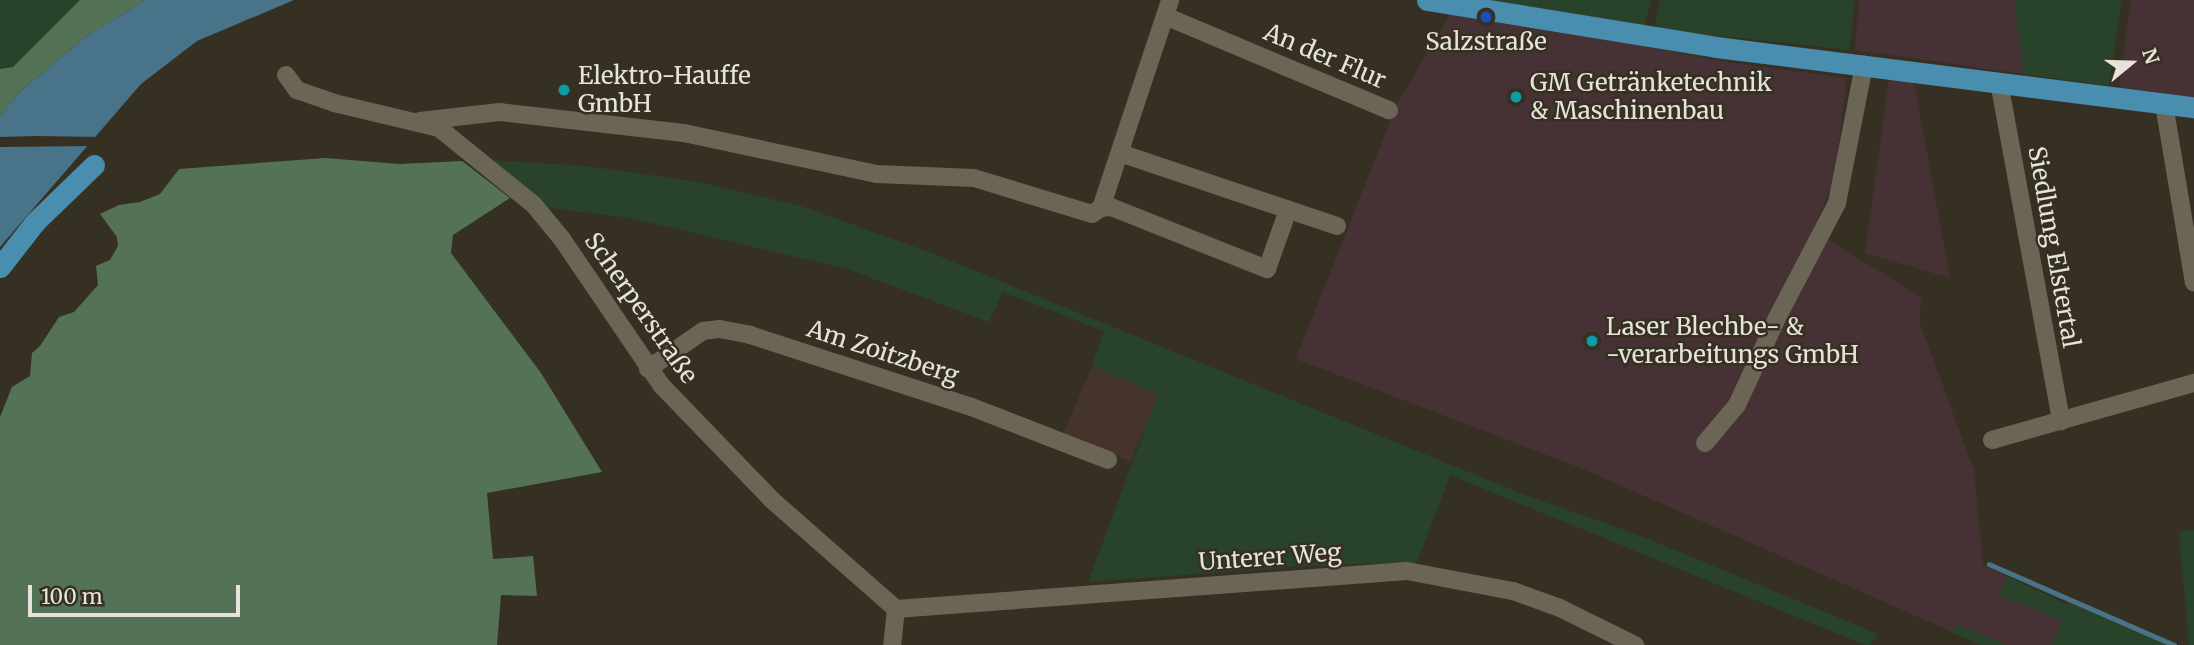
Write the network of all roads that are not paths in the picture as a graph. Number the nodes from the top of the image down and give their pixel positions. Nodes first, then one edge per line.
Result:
1 (1427, 0) edge
2 (1167, 8) edge
3 (1864, 65) junction
4 (286, 75) dead end
5 (1999, 82) junction
6 (2164, 104) junction
7 (2194, 107) edge
8 (1389, 110) dead end
9 (420, 121) junction
10 (1120, 153) junction
11 (94, 165) dead end
12 (1101, 208) junction
13 (1288, 210) junction
14 (1337, 226) dead end
15 (0, 267) edge
16 (2194, 283) edge
17 (648, 369) junction
18 (2194, 383) edge
19 (2061, 421) junction
20 (1992, 440) dead end
21 (1705, 443) dead end
22 (1108, 460) dead end
23 (896, 609) junction
24 (892, 645) edge
25 (1635, 645) edge

1 - 3 main road
2 - 8 street, An der Flur
2 - 10 street
3 - 5 main road
3 - 21 street
4 - 9 street, Scherperstraße
5 - 6 main road
5 - 19 street, Siedlung Elstertal
6 - 7 main road
6 - 16 street
9 - 12 street
9 - 17 street, Scherperstraße
10 - 12 street
10 - 13 street
11 - 15 main road
12 - 13 street
13 - 14 street
17 - 22 street, Am Zoitzberg
17 - 23 street, Scherperstraße
18 - 19 street
19 - 20 street
23 - 24 street
23 - 25 street, Unterer Weg

